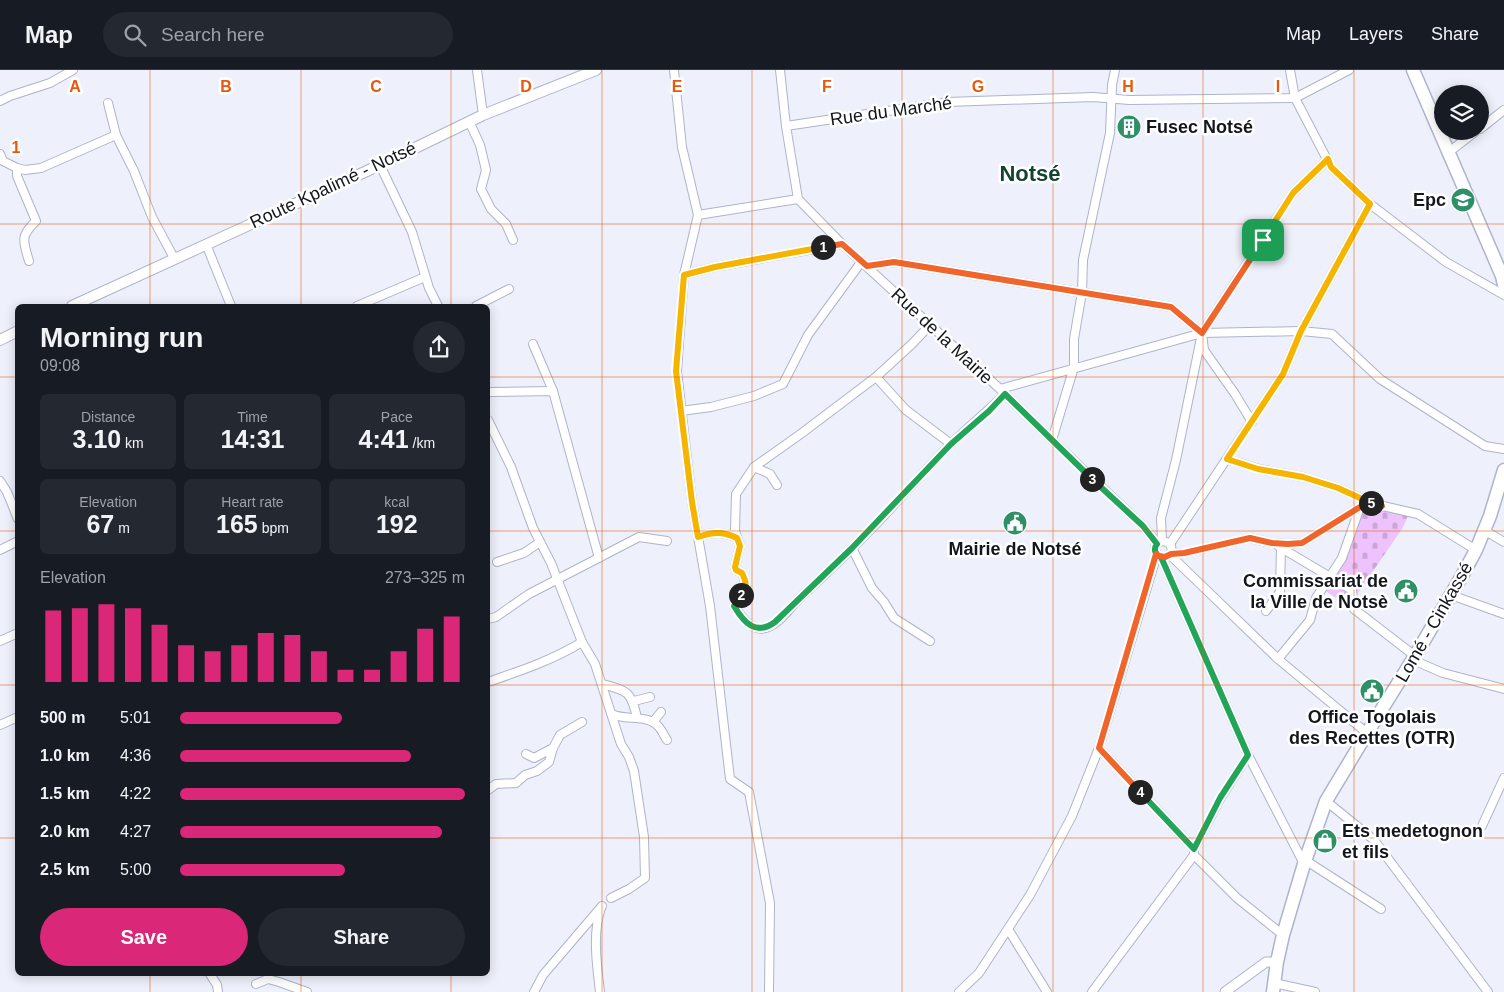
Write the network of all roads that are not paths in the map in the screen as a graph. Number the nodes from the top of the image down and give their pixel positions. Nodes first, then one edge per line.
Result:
1 (477, 70) edge
2 (596, 70) edge
3 (674, 70) edge
4 (780, 70) edge
5 (1115, 70) edge
6 (1290, 70) edge
7 (1349, 70) edge
8 (1413, 70) edge
9 (71, 71) edge
10 (1112, 98) junction
11 (1295, 98) junction
12 (0, 101) edge
13 (108, 103) dead end
14 (1504, 110) edge
15 (483, 115) junction
16 (470, 121) junction
17 (1489, 121) edge
18 (786, 126) junction
19 (116, 135) junction
20 (1464, 140) edge
21 (1449, 152) junction
22 (1328, 159) junction
23 (1, 160) edge
24 (380, 165) junction
25 (17, 168) junction
26 (798, 199) junction
27 (1370, 204) junction
28 (698, 214) junction
29 (513, 240) dead end
30 (206, 244) junction
31 (842, 244) junction
32 (174, 258) junction
33 (29, 261) dead end
34 (864, 264) junction
35 (684, 275) junction
36 (425, 277) junction
37 (1503, 279) edge
38 (509, 289) dead end
39 (1082, 292) junction
40 (1504, 295) edge
41 (76, 304) edge
42 (230, 304) edge
43 (362, 304) edge
44 (437, 304) edge
45 (480, 304) edge
46 (930, 325) junction
47 (1301, 331) junction
48 (15, 333) edge
49 (1202, 333) junction
50 (0, 340) edge
51 (533, 344) dead end
52 (1074, 367) junction
53 (876, 377) junction
54 (553, 391) junction
55 (1002, 391) junction
56 (490, 392) edge
57 (681, 411) junction
58 (1252, 422) junction
59 (490, 424) edge
60 (1052, 440) junction
61 (951, 444) junction
62 (1504, 449) edge
63 (1227, 459) junction
64 (754, 466) junction
65 (1504, 470) edge
66 (0, 481) edge
67 (777, 484) dead end
68 (1382, 506) junction
69 (1360, 507) junction
70 (15, 512) edge
71 (1484, 530) junction
72 (698, 537) junction
73 (737, 538) junction
74 (667, 541) dead end
75 (15, 542) edge
76 (540, 542) junction
77 (1504, 542) edge
78 (1163, 543) junction
79 (1272, 543) junction
80 (1281, 547) junction
81 (852, 548) junction
82 (0, 550) edge
83 (1476, 550) junction
84 (1170, 554) junction
85 (1159, 556) junction
86 (599, 558) junction
87 (497, 562) dead end
88 (1330, 576) junction
89 (558, 579) junction
90 (1451, 594) junction
91 (1266, 611) dead end
92 (1504, 614) edge
93 (490, 618) edge
94 (15, 634) edge
95 (0, 641) edge
96 (930, 641) dead end
97 (582, 642) junction
98 (1414, 658) junction
99 (1278, 659) junction
100 (490, 681) edge
101 (602, 684) junction
102 (1504, 690) edge
103 (650, 697) dead end
104 (634, 701) junction
105 (661, 712) dead end
106 (612, 714) junction
107 (15, 718) edge
108 (637, 718) junction
109 (582, 722) dead end
110 (653, 722) junction
111 (0, 725) edge
112 (1366, 733) junction
113 (667, 740) dead end
114 (553, 748) junction
115 (1099, 748) junction
116 (526, 754) dead end
117 (1248, 755) junction
118 (1504, 778) edge
119 (490, 788) edge
120 (1326, 801) junction
121 (1482, 826) dead end
122 (1194, 852) junction
123 (1305, 862) junction
124 (610, 898) dead end
125 (1381, 909) dead end
126 (1008, 929) junction
127 (1283, 935) junction
128 (1277, 962) junction
129 (211, 976) edge
130 (256, 984) dead end
131 (1273, 987) edge
132 (218, 992) edge
133 (307, 992) edge
134 (534, 992) edge
135 (600, 992) edge
136 (769, 992) edge
137 (959, 992) edge
138 (1047, 992) edge
139 (1092, 992) edge
140 (1225, 992) edge
141 (1315, 992) edge
142 (1488, 992) edge

1 - 15 street
2 - 15 main road, Route Kpalimé - Notsé
3 - 28 street
4 - 18 street
5 - 10 street
6 - 11 street
7 - 11 street, Rue du Marché
8 - 21 highway
9 - 12 street
10 - 11 street, Rue du Marché
10 - 18 street, Rue du Marché
10 - 39 street
11 - 22 street
13 - 19 street
14 - 17 street
15 - 16 main road, Route Kpalimé - Notsé
16 - 24 main road, Route Kpalimé - Notsé
16 - 29 street
18 - 26 street
19 - 25 street
19 - 32 street
20 - 21 street
21 - 37 highway
22 - 27 street
22 - 49 street
23 - 25 street
24 - 30 main road, Route Kpalimé - Notsé
24 - 36 street
25 - 33 street
26 - 28 street
26 - 31 street, Rue de la Mairie
27 - 40 street
27 - 47 street
28 - 35 street
30 - 32 main road, Route Kpalimé - Notsé
30 - 42 street
31 - 34 street, Rue de la Mairie
31 - 35 street
32 - 41 main road, Route Kpalimé - Notsé
34 - 39 street
34 - 46 street, Rue de la Mairie
34 - 57 street
35 - 57 street
36 - 43 street
36 - 44 street
38 - 45 street
39 - 49 street
39 - 52 street
46 - 53 street
46 - 55 street, Rue de la Mairie
47 - 49 street
47 - 58 street
47 - 62 street
48 - 50 main road
49 - 52 street
49 - 58 street
49 - 78 street
51 - 54 street
52 - 55 street
52 - 60 street
53 - 61 street
53 - 64 street
54 - 56 street
54 - 86 street
55 - 60 street, Rue de la Mairie
55 - 61 street
57 - 72 street
58 - 63 street
59 - 76 street
60 - 78 street, Rue de la Mairie
61 - 81 street
63 - 68 street
63 - 78 street
64 - 67 street
64 - 73 street
65 - 71 highway, Lomé - Cinkassé
66 - 70 street
68 - 69 street
68 - 83 street
69 - 79 street
69 - 88 street
71 - 77 street
71 - 83 highway, Lomé - Cinkassé
72 - 73 street
72 - 136 street
73 - 81 street
74 - 86 street
75 - 82 street
76 - 87 street
76 - 89 street
78 - 84 street
78 - 85 street
79 - 80 street
79 - 84 street
80 - 88 street
80 - 91 street
81 - 96 street
83 - 90 highway, Lomé - Cinkassé
84 - 85 street
84 - 99 street
85 - 115 street
85 - 117 street
86 - 89 street
88 - 98 street
88 - 99 street
89 - 93 street
89 - 97 street
90 - 92 street
90 - 98 highway, Lomé - Cinkassé
94 - 95 street
97 - 100 street
97 - 101 street
98 - 102 street
98 - 112 highway, Lomé - Cinkassé
99 - 112 street
101 - 104 street
101 - 106 street
103 - 104 street
104 - 108 street
105 - 110 street
106 - 108 street
106 - 124 street
107 - 111 street
108 - 110 street
109 - 114 street
110 - 113 street
112 - 120 highway, Lomé - Cinkassé
114 - 116 street
114 - 119 street
115 - 122 street
115 - 126 street
117 - 122 street
117 - 123 street
118 - 121 street
120 - 123 highway, Lomé - Cinkassé
120 - 142 street
122 - 127 street
122 - 139 street
123 - 125 street
123 - 127 highway, Lomé - Cinkassé
126 - 137 street
126 - 138 street
127 - 128 highway, Lomé - Cinkassé
128 - 131 highway, Lomé - Cinkassé
128 - 140 street
129 - 132 street
130 - 133 street
131 - 141 street
134 - 135 street

